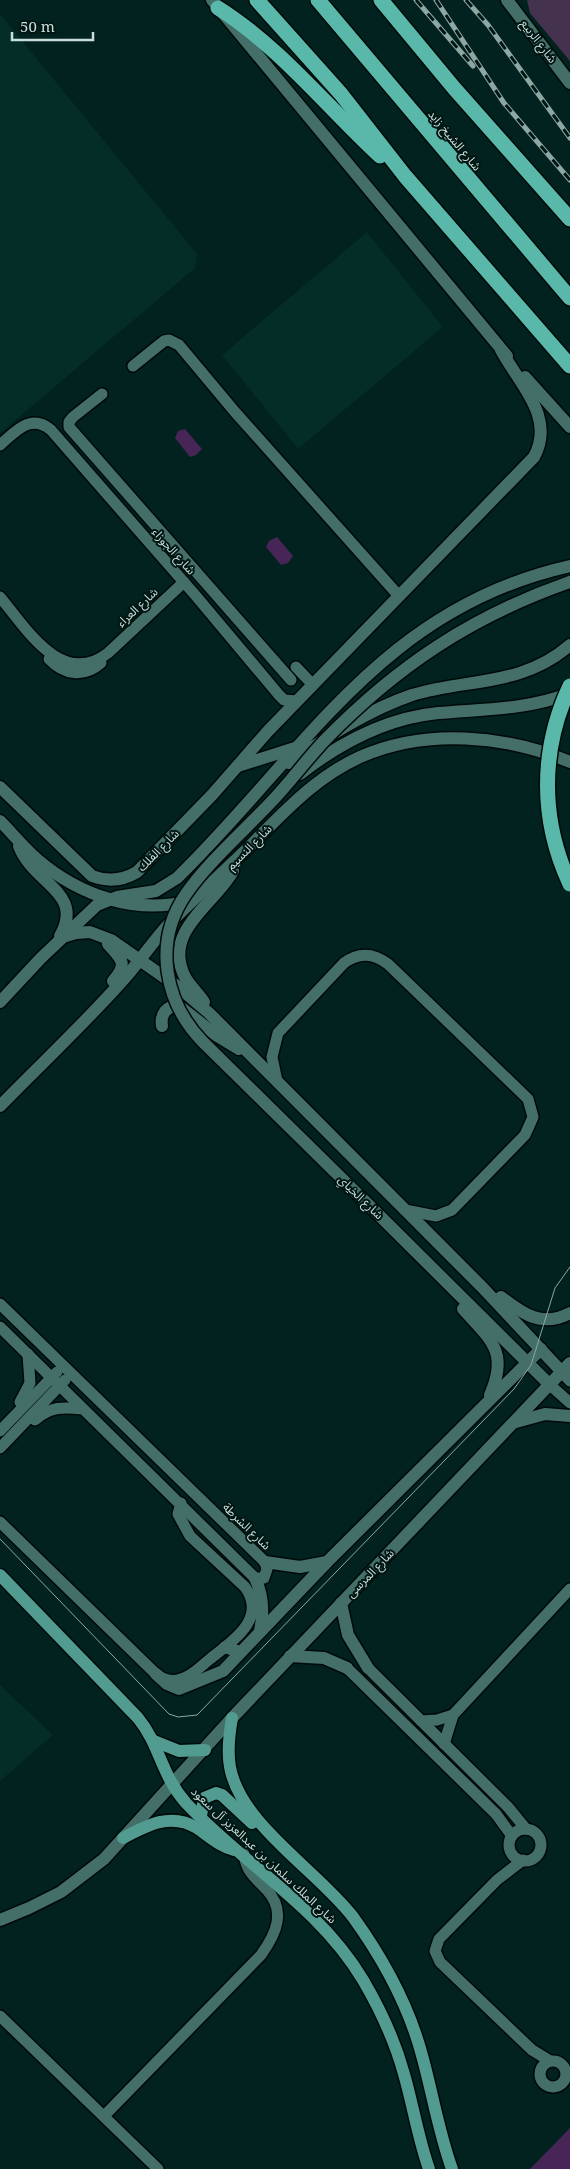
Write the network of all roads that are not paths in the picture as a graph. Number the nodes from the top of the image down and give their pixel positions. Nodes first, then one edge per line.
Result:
1 (257, 0) edge
2 (318, 0) edge
3 (381, 0) edge
4 (507, 0) edge
5 (215, 4) edge
6 (570, 83) edge
7 (405, 176) junction
8 (570, 219) edge
9 (570, 298) edge
10 (501, 350) junction
11 (133, 366) dead end
12 (570, 366) edge
13 (102, 394) dead end
14 (570, 427) edge
15 (0, 445) edge
16 (179, 552) junction
17 (161, 556) junction
18 (570, 566) edge
19 (174, 571) junction
20 (184, 582) junction
21 (570, 582) edge
22 (399, 596) junction
23 (0, 597) edge
24 (570, 645) edge
25 (296, 667) dead end
26 (291, 680) dead end
27 (313, 685) junction
28 (570, 686) edge
29 (570, 692) edge
30 (297, 701) junction
31 (297, 748) junction
32 (570, 762) edge
33 (238, 766) junction
34 (275, 773) junction
35 (294, 778) junction
36 (0, 788) edge
37 (0, 821) edge
38 (10, 833) edge
39 (238, 858) junction
40 (570, 884) edge
41 (110, 899) junction
42 (196, 899) junction
43 (104, 936) junction
44 (60, 941) junction
45 (140, 960) junction
46 (0, 1002) edge
47 (209, 1013) junction
48 (91, 1014) junction
49 (162, 1026) dead end
50 (252, 1056) junction
51 (277, 1081) junction
52 (0, 1106) edge
53 (405, 1210) junction
54 (443, 1278) junction
55 (482, 1287) junction
56 (0, 1304) edge
57 (570, 1313) edge
58 (0, 1327) edge
59 (541, 1350) junction
60 (28, 1354) junction
61 (528, 1362) junction
62 (67, 1370) junction
63 (567, 1372) edge
64 (56, 1381) junction
65 (550, 1384) junction
66 (488, 1400) junction
67 (570, 1403) edge
68 (84, 1409) junction
69 (570, 1416) edge
70 (513, 1423) junction
71 (0, 1430) edge
72 (16, 1431) junction
73 (0, 1448) edge
74 (181, 1503) junction
75 (0, 1522) edge
76 (265, 1562) junction
77 (327, 1562) junction
78 (0, 1575) edge
79 (255, 1578) junction
80 (570, 1589) edge
81 (341, 1603) junction
82 (260, 1631) junction
83 (225, 1647) junction
84 (240, 1652) junction
85 (290, 1656) junction
86 (347, 1668) joint
87 (368, 1668) joint
88 (156, 1674) junction
89 (453, 1715) junction
90 (232, 1718) junction
91 (421, 1721) junction
92 (154, 1741) junction
93 (444, 1744) junction
94 (205, 1750) junction
95 (172, 1784) junction
96 (201, 1816) junction
97 (260, 1822) junction
98 (526, 1829) junction
99 (512, 1836) junction
100 (123, 1838) junction
101 (510, 1850) junction
102 (242, 1853) junction
103 (523, 1860) junction
104 (497, 1880) junction
105 (0, 1920) edge
106 (0, 2016) edge
107 (532, 2050) junction
108 (550, 2061) junction
109 (541, 2070) junction
110 (104, 2116) junction
111 (158, 2169) edge
112 (429, 2169) edge
113 (452, 2169) edge

1 - 7 highway
2 - 9 highway, شارع الشيخ زايد
3 - 8 highway
4 - 6 main road, شارع الربيع
5 - 7 highway
5 - 10 main road
7 - 12 highway
10 - 14 main road
10 - 22 main road, شارع الفلك
11 - 22 street
13 - 16 street
15 - 17 street, شارع الجوزاء
16 - 17 street
16 - 19 street
16 - 26 street
17 - 19 street, شارع الجوزاء
18 - 31 main road
19 - 20 street, شارع الجوزاء
20 - 23 street, شارع العراء
20 - 30 street, شارع الجوزاء
21 - 35 main road, bridge
22 - 27 main road, شارع الفلك
24 - 34 main road
25 - 27 street
27 - 30 main road, شارع الفلك
28 - 40 highway, bridge
29 - 35 main road
30 - 33 main road, شارع الفلك
31 - 33 main road
31 - 34 main road
32 - 39 main road, شارع النسيم
33 - 36 main road, شارع الفلك
34 - 41 main road
35 - 54 main road, شارع الخياي, bridge
37 - 38 main road
38 - 41 main road
38 - 44 main road
39 - 42 main road, شارع النسيم
39 - 47 main road
41 - 42 main road
41 - 44 main road
42 - 45 main road, شارع النسيم
43 - 44 main road, شارع الخياي
43 - 45 main road, شارع الخياي
43 - 48 main road
44 - 46 main road
45 - 47 main road, شارع الخياي
45 - 48 main road, شارع النسيم
47 - 50 main road, شارع الخياي
48 - 52 main road, شارع النسيم
49 - 50 main road
50 - 51 main road, شارع الخياي
51 - 53 main road, شارع الخياي
51 - 53 street
53 - 55 main road, شارع الخياي
54 - 61 main road, شارع الخياي
54 - 66 main road
55 - 57 main road
55 - 59 main road, شارع الخياي
56 - 62 street, شارع الشرطة
58 - 60 street
59 - 61 main road
59 - 63 main road, شارع الخياي
60 - 64 street
60 - 71 street
61 - 65 main road, شارع الخياي
61 - 66 main road
62 - 64 street
62 - 76 street, شارع الشرطة
63 - 65 main road, شارع المرسى
64 - 68 street
64 - 71 street
64 - 72 street
65 - 67 street, شارع الخياي
65 - 70 main road, شارع المرسى
66 - 77 main road
68 - 72 street
68 - 74 street
69 - 70 main road
70 - 81 main road, شارع المرسى
72 - 73 street
74 - 79 street
74 - 83 street
75 - 88 street
76 - 77 main road
76 - 79 street, شارع الشرطة
77 - 82 main road
78 - 92 main road, شارع الملك سلمان بن عبدالعزيز آل سعود
79 - 82 main road
80 - 89 street
81 - 85 main road, شارع المرسى
81 - 87 main road
82 - 84 main road
83 - 84 main road
83 - 88 street
84 - 88 main road
85 - 86 main road
85 - 90 main road, شارع المرسى
86 - 99 street
87 - 91 street
89 - 91 street
89 - 93 street
90 - 94 main road, شارع المرسى
90 - 97 main road
91 - 93 street
92 - 94 main road
92 - 95 main road, شارع الملك سلمان بن عبدالعزيز آل سعود
93 - 98 street
94 - 95 main road, شارع المرسى
95 - 96 main road, شارع الملك سلمان بن عبدالعزيز آل سعود
95 - 100 main road, شارع المرسى
96 - 97 main road
96 - 102 main road, شارع الملك سلمان بن عبدالعزيز آل سعود
97 - 113 main road, شارع الملك سلمان بن عبدالعزيز آل سعود
98 - 99 street
98 - 103 street
99 - 101 street
100 - 102 main road
100 - 105 main road, شارع المرسى
101 - 103 street
101 - 104 street
102 - 110 street
102 - 112 main road, شارع الملك سلمان بن عبدالعزيز آل سعود
103 - 104 street
104 - 107 street
106 - 110 street
107 - 108 street
107 - 109 street
108 - 109 street
108 - 109 street
110 - 111 street

